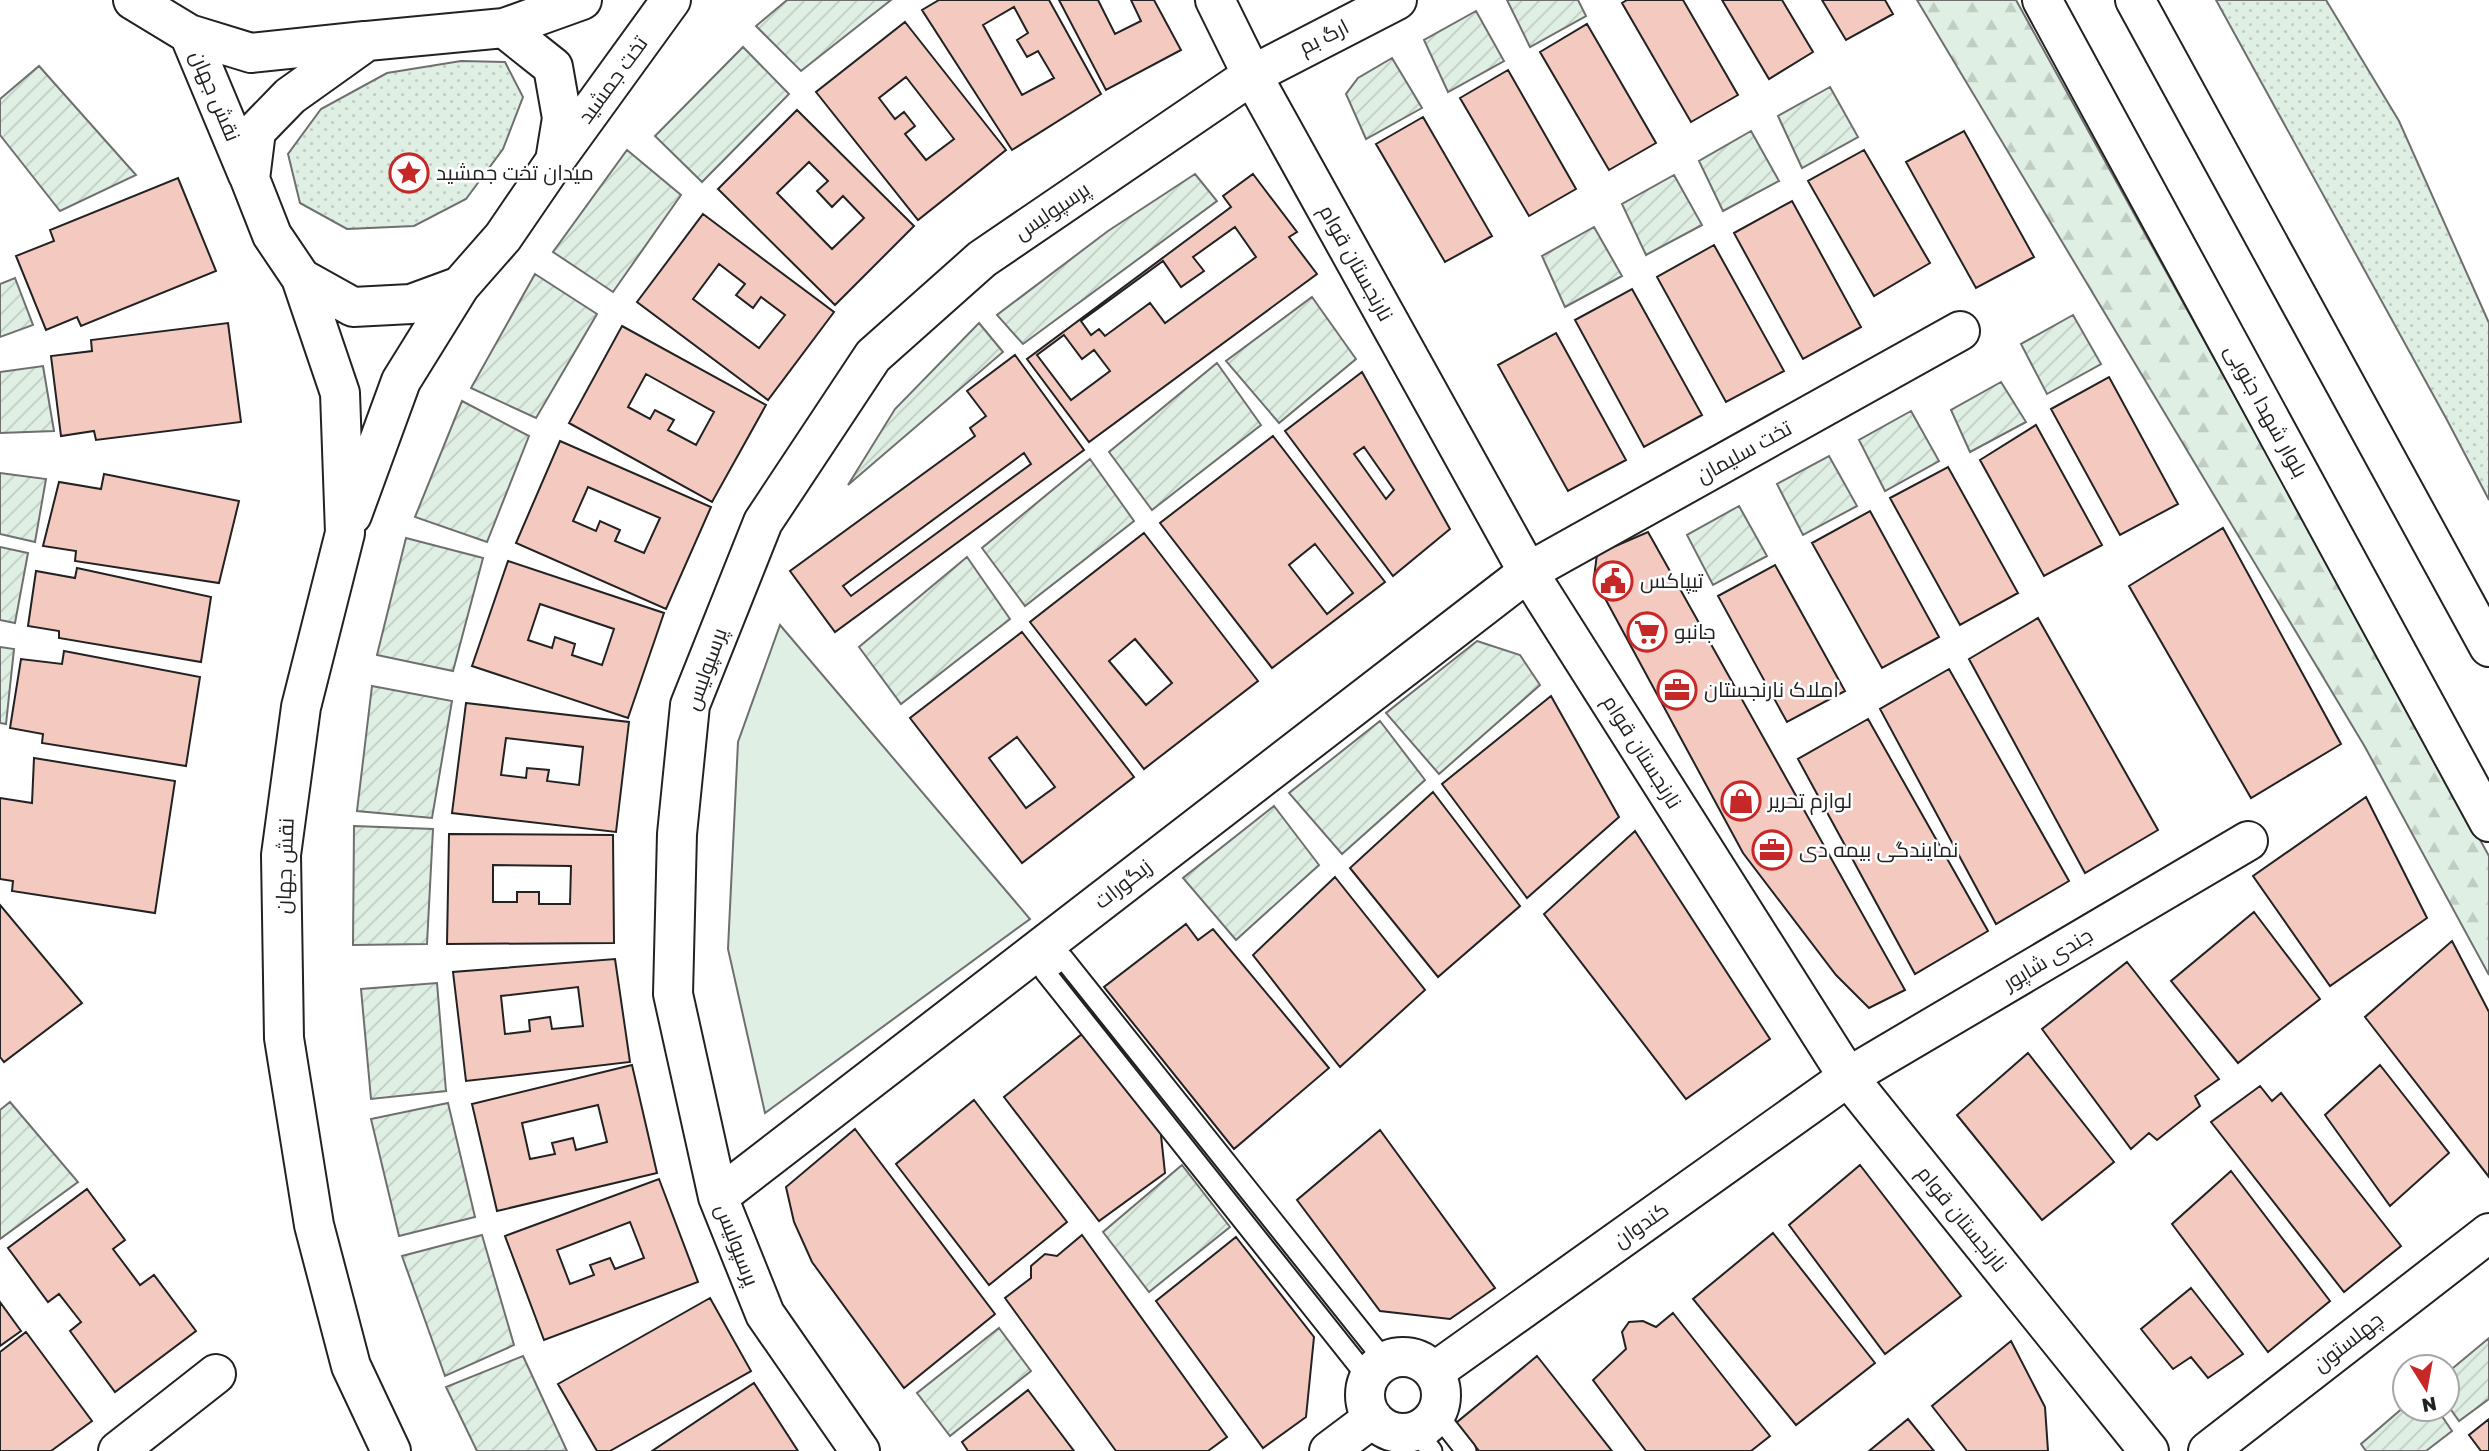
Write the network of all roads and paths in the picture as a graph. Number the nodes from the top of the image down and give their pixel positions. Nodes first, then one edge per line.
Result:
1 (133, 0) edge
2 (582, 0) edge
3 (671, 0) edge
4 (1215, 0) edge
5 (1396, 0) edge
6 (2042, 0) edge
7 (2135, 0) edge
8 (504, 28) junction
9 (189, 34) junction
10 (367, 41) junction
11 (1252, 75) junction
12 (555, 161) junction
13 (250, 179) junction
14 (300, 278) junction
15 (460, 286) junction
16 (1960, 331) dead end
17 (345, 533) junction
18 (1528, 572) junction
19 (2489, 647) edge
20 (2489, 822) edge
21 (2248, 841) dead end
22 (1848, 1077) junction
23 (718, 1197) junction
24 (2489, 1233) edge
25 (1377, 1370) junction
26 (1434, 1372) junction
27 (215, 1374) dead end
28 (1373, 1418) junction
29 (1427, 1432) edge
30 (118, 1451) edge
31 (391, 1451) edge
32 (860, 1451) edge
33 (1329, 1451) edge
34 (1466, 1451) edge
35 (2149, 1451) edge
36 (2208, 1451) edge

1 - 9 street, نقش جهان
2 - 8 street
3 - 12 street, تخت جمشید
4 - 11 street, نارنجستان قوام
5 - 11 street, ارگ بم
6 - 20 street, بلوار شهدا جنوبی
7 - 19 street
8 - 10 street
8 - 12 street
9 - 10 street
9 - 13 street, نقش جهان
10 - 13 street
11 - 18 street, نارنجستان قوام
11 - 23 street, پرسپولیس
12 - 15 street, تخت جمشید
13 - 14 street, نقش جهان
14 - 15 street
14 - 17 street, نقش جهان
15 - 17 street, تخت جمشید
16 - 18 street, تخت سلیمان
17 - 31 street, نقش جهان
18 - 22 street, نارنجستان قوام
18 - 23 street, زیگورات
21 - 22 street, جندی شاپور
22 - 26 street, کندوان
22 - 35 street, نارنجستان قوام
23 - 32 street, پرسپولیس
24 - 36 street, چهلستون
25 - 25 lane
25 - 26 street
25 - 28 street
26 - 29 street
27 - 30 street
28 - 29 street
28 - 33 street
29 - 34 lane

